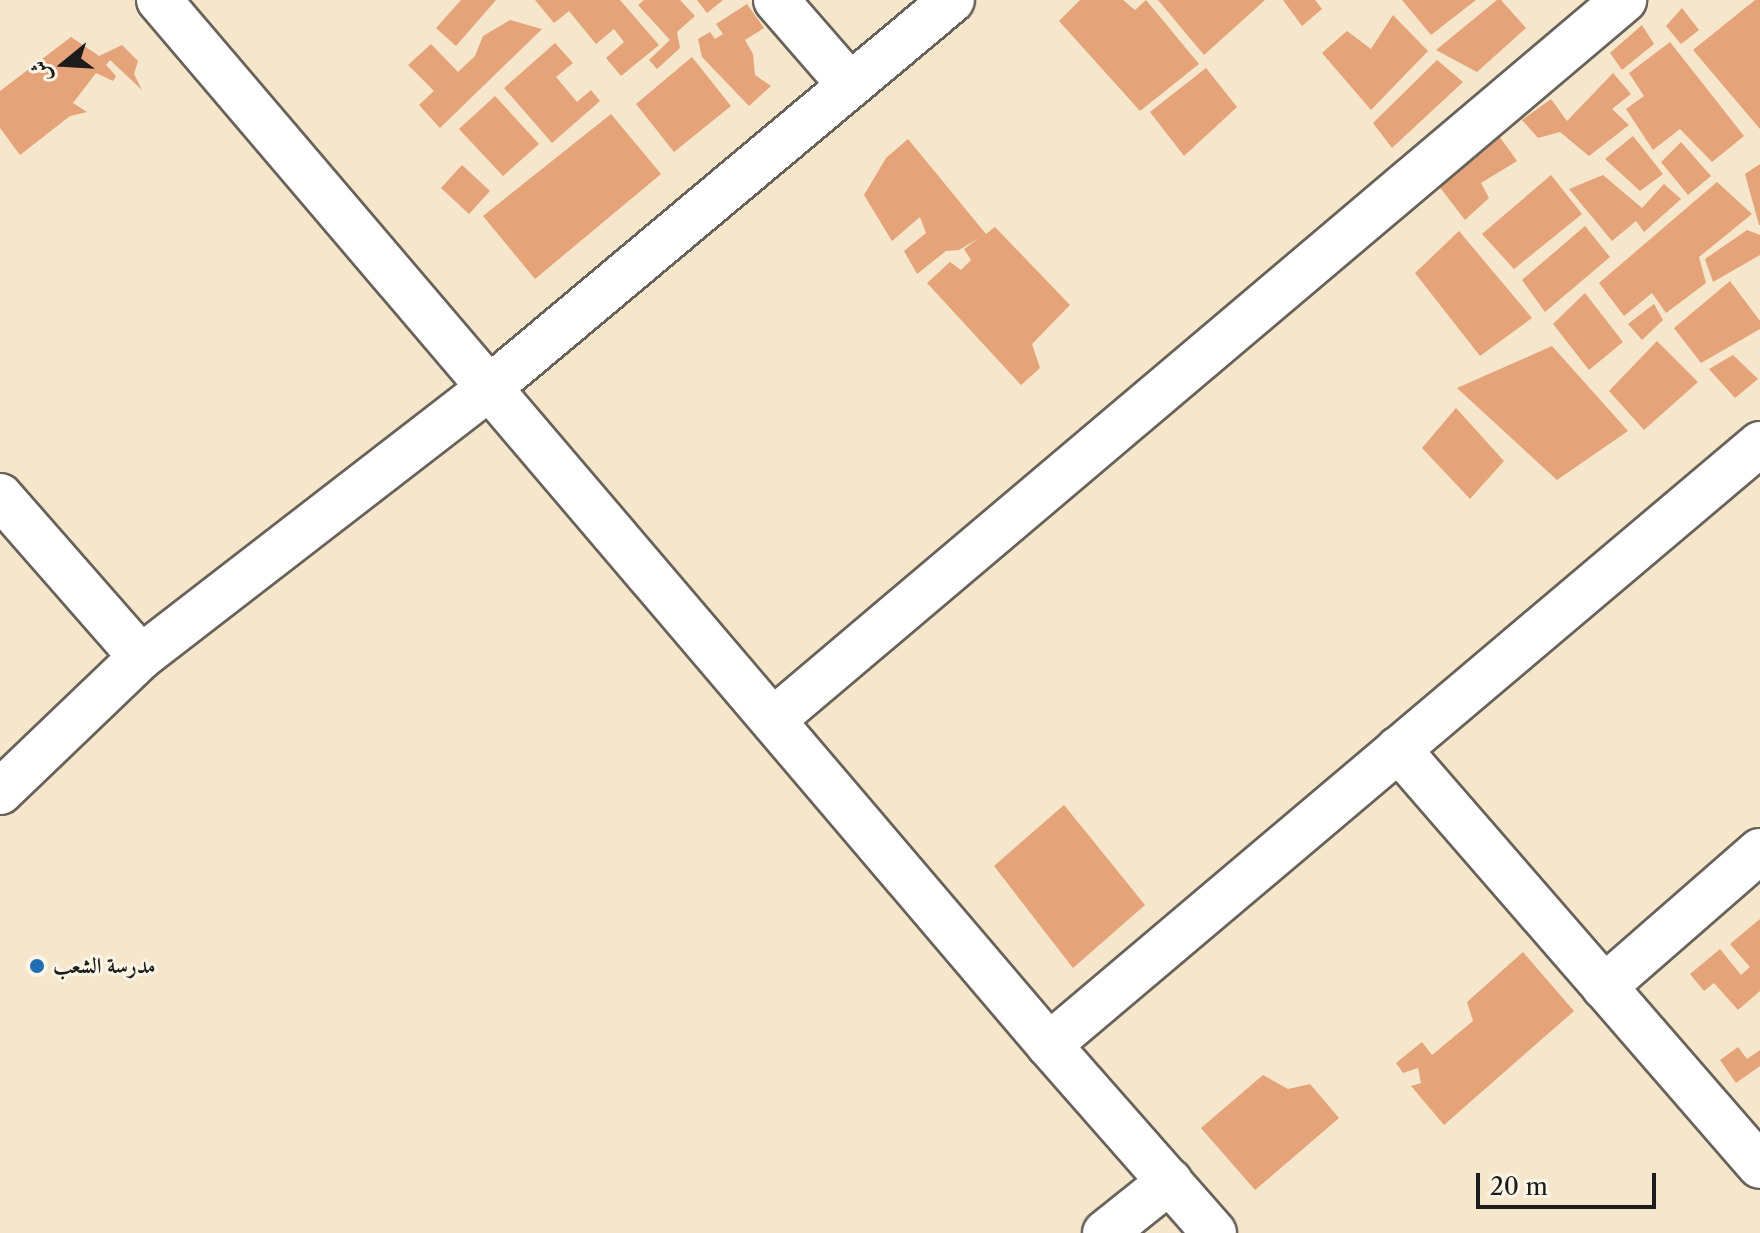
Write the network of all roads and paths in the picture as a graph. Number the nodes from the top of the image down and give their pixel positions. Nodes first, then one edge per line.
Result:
1 (159, 0) edge
2 (776, 0) edge
3 (952, 0) edge
4 (1624, 0) edge
5 (850, 85) junction
6 (489, 388) junction
7 (1753, 462) edge
8 (0, 496) edge
9 (141, 657) junction
10 (773, 720) junction
11 (1398, 749) junction
12 (0, 792) edge
13 (1760, 851) edge
14 (1604, 987) junction
15 (1049, 1045) junction
16 (1760, 1166) edge
17 (1170, 1181) junction
18 (1105, 1233) edge
19 (1214, 1233) edge

1 - 6 street
2 - 5 street
3 - 5 street
4 - 10 street
5 - 6 street
6 - 9 street
6 - 10 street
7 - 11 street
8 - 9 street
9 - 12 street
10 - 15 street
11 - 14 street
11 - 15 street
13 - 14 street
14 - 16 street
15 - 17 street
17 - 18 street
17 - 19 street

